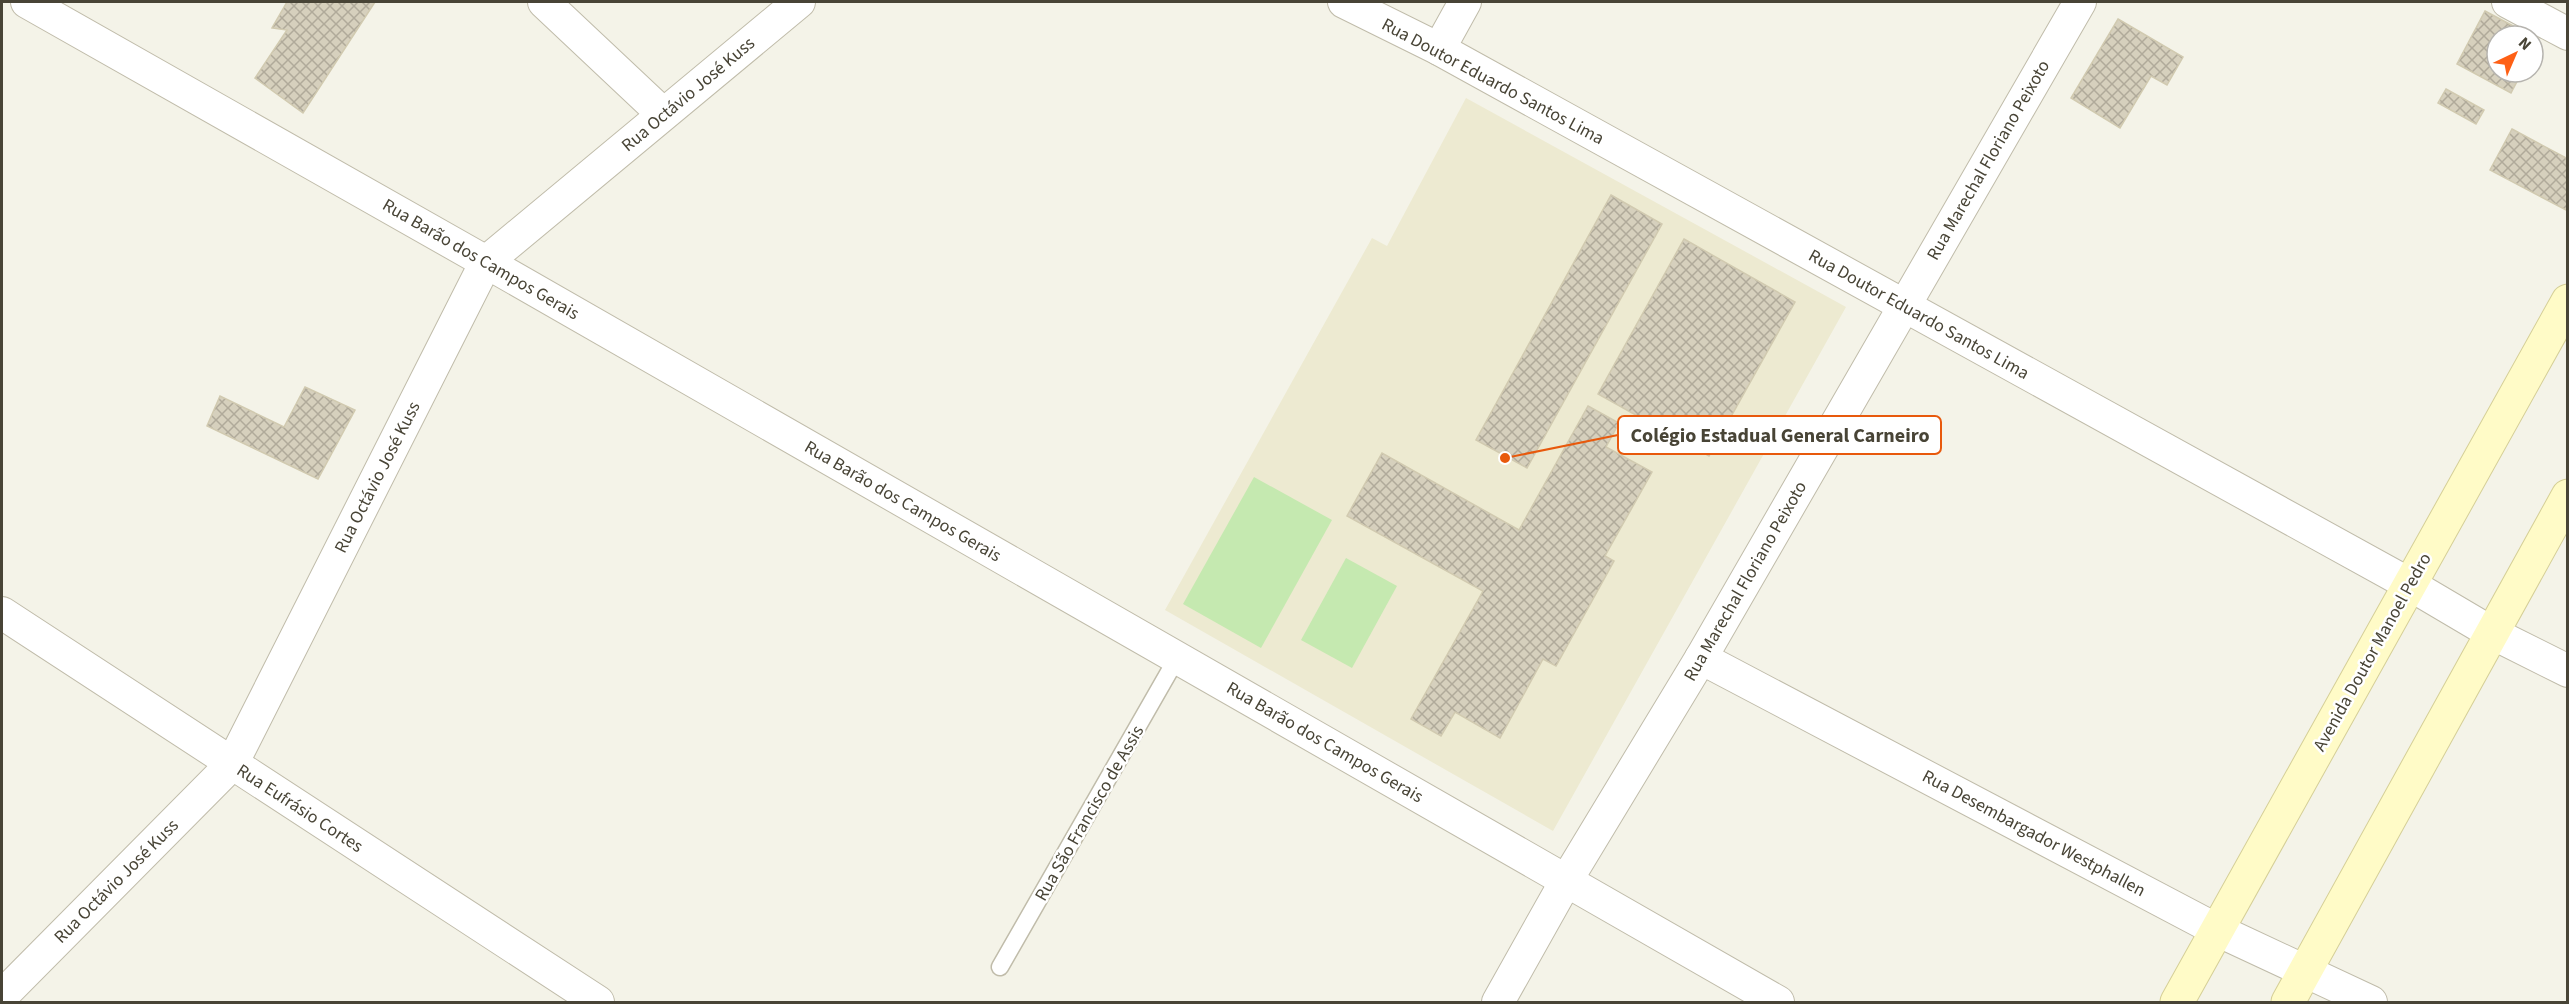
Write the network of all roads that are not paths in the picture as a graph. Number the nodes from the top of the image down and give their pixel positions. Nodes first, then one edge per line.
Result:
1 (27, 2) edge
2 (544, 2) edge
3 (799, 2) edge
4 (1344, 2) edge
5 (1465, 2) edge
6 (2080, 2) edge
7 (2508, 2) edge
8 (2568, 34) edge
9 (1439, 49) junction
10 (663, 114) junction
11 (486, 262) junction
12 (2568, 301) edge
13 (1904, 306) junction
14 (2568, 496) edge
15 (2409, 585) junction
16 (2, 613) edge
17 (2492, 633) junction
18 (1177, 658) junction
19 (1701, 658) junction
20 (2568, 671) edge
21 (232, 764) junction
22 (1566, 881) junction
23 (2217, 930) junction
24 (1000, 967) dead end
25 (2304, 972) junction
26 (2, 996) edge
27 (598, 1002) edge
28 (1498, 1002) edge
29 (1778, 1002) edge
30 (2177, 1002) edge
31 (2288, 1002) edge
32 (2371, 1002) edge

1 - 11 street, Rua Barão dos Campos Gerais
2 - 10 street
3 - 10 street, Rua Octávio José Kuss
4 - 9 street, Rua Doutor Eduardo Santos Lima
5 - 9 street
6 - 13 street, Rua Marechal Floriano Peixoto
7 - 8 street
9 - 13 street, Rua Doutor Eduardo Santos Lima
10 - 11 street, Rua Octávio José Kuss
11 - 18 street, Rua Barão dos Campos Gerais
11 - 21 street, Rua Octávio José Kuss
12 - 15 main road, Avenida Doutor Manoel Pedro
13 - 15 street, Rua Doutor Eduardo Santos Lima
13 - 19 street, Rua Marechal Floriano Peixoto
14 - 17 main road
15 - 17 street, Rua Doutor Eduardo Santos Lima
15 - 23 main road, Avenida Doutor Manoel Pedro
16 - 21 street, Rua Eufrásio Cortes
17 - 20 street, Rua Doutor Eduardo Santos Lima
17 - 25 main road
18 - 22 street, Rua Barão dos Campos Gerais
18 - 24 lane, Rua São Francisco de Assis
19 - 22 street, Rua Marechal Floriano Peixoto
19 - 23 street, Rua Desembargador Westphallen
21 - 26 street, Rua Octávio José Kuss
21 - 27 street, Rua Eufrásio Cortes
22 - 28 street, Rua Marechal Floriano Peixoto
22 - 29 street, Rua Barão dos Campos Gerais
23 - 25 street, Rua Desembargador Westphallen
23 - 30 main road, Avenida Doutor Manoel Pedro
25 - 31 main road
25 - 32 street, Rua Desembargador Westphallen

